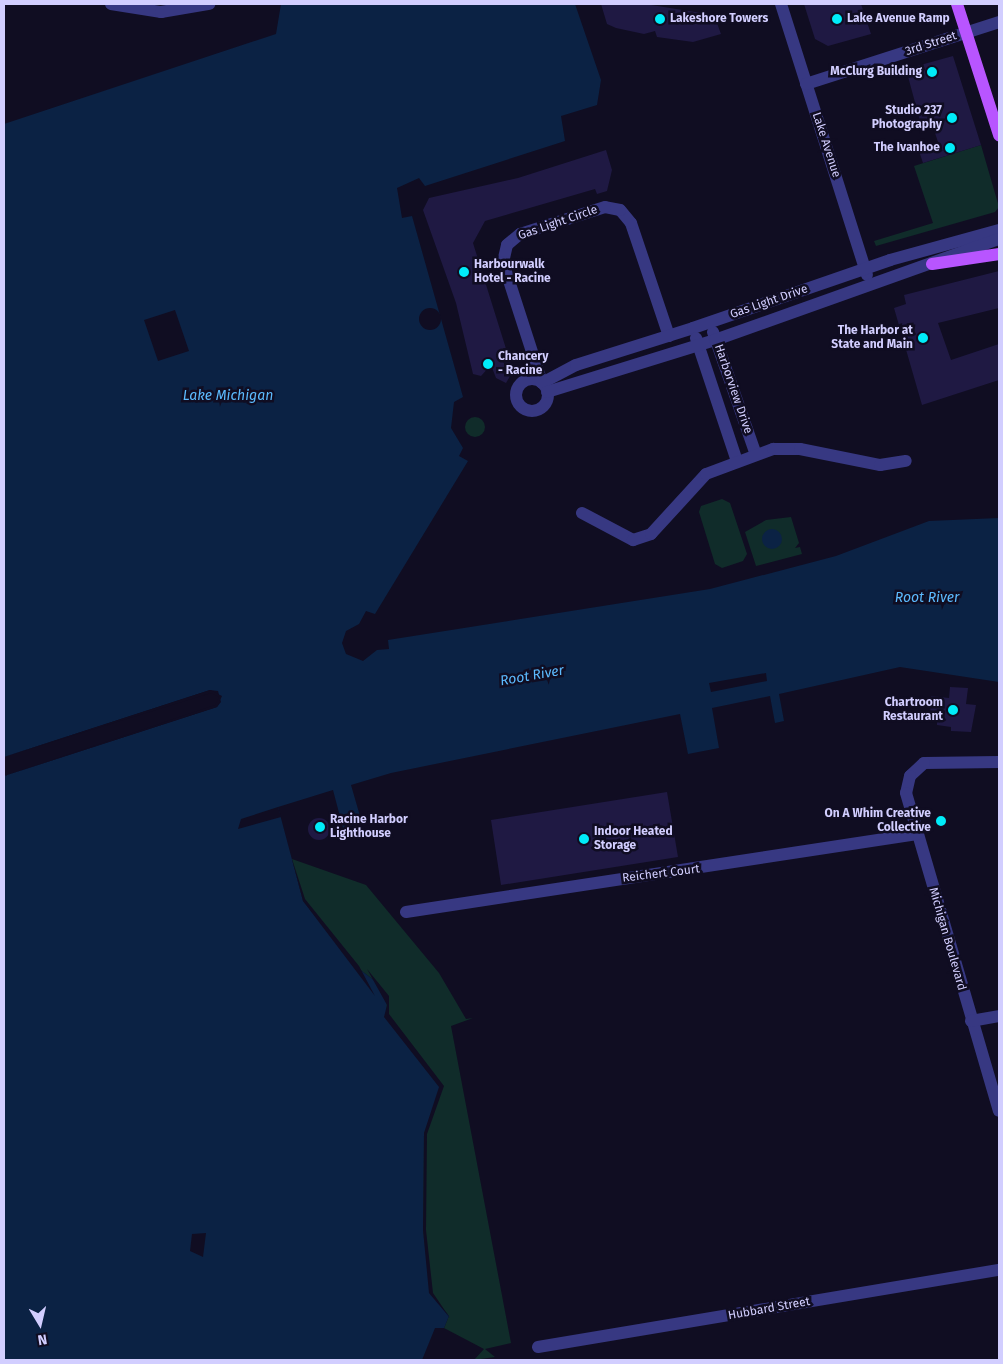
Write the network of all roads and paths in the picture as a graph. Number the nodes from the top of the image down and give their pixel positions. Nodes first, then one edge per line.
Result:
1 (110, 4) edge
2 (209, 4) edge
3 (781, 4) edge
4 (957, 4) edge
5 (999, 22) edge
6 (966, 32) junction
7 (806, 84) junction
8 (999, 135) edge
9 (999, 230) edge
10 (999, 239) edge
11 (999, 254) edge
12 (932, 264) junction
13 (865, 268) junction
14 (870, 285) junction
15 (710, 323) junction
16 (693, 328) junction
17 (669, 336) junction
18 (715, 340) junction
19 (699, 345) junction
20 (545, 388) junction
21 (756, 455) junction
22 (906, 460) dead end
23 (736, 461) junction
24 (582, 513) dead end
25 (999, 762) edge
26 (917, 834) junction
27 (406, 912) dead end
28 (999, 1016) edge
29 (970, 1021) junction
30 (999, 1111) edge
31 (999, 1270) edge
32 (538, 1347) dead end

1 - 2 street
3 - 7 street, Lake Avenue
4 - 6 main road
5 - 6 street, 3rd Street
6 - 7 street, 3rd Street
6 - 8 main road
7 - 13 street, Lake Avenue
9 - 13 street, Gas Light Drive
10 - 12 street, Gas Light Drive
11 - 12 main road
12 - 14 street, Gas Light Drive
13 - 14 street, Lake Avenue
13 - 15 street, Gas Light Drive
14 - 18 street, Gas Light Drive
15 - 16 street, Gas Light Drive
15 - 18 street, Harborview Drive
16 - 17 street, Gas Light Drive
16 - 19 street, Harborview Drive
17 - 20 street, Gas Light Drive
17 - 20 street, Gas Light Circle
18 - 19 street, Gas Light Drive
18 - 21 street, Harborview Drive
19 - 20 street, Gas Light Drive
19 - 23 street, Harborview Drive
21 - 22 street
21 - 23 street
23 - 24 street
25 - 26 street, Michigan Boulevard
26 - 27 street, Reichert Court
26 - 29 street, Michigan Boulevard
28 - 29 street
29 - 30 street, Michigan Boulevard
31 - 32 street, Hubbard Street

